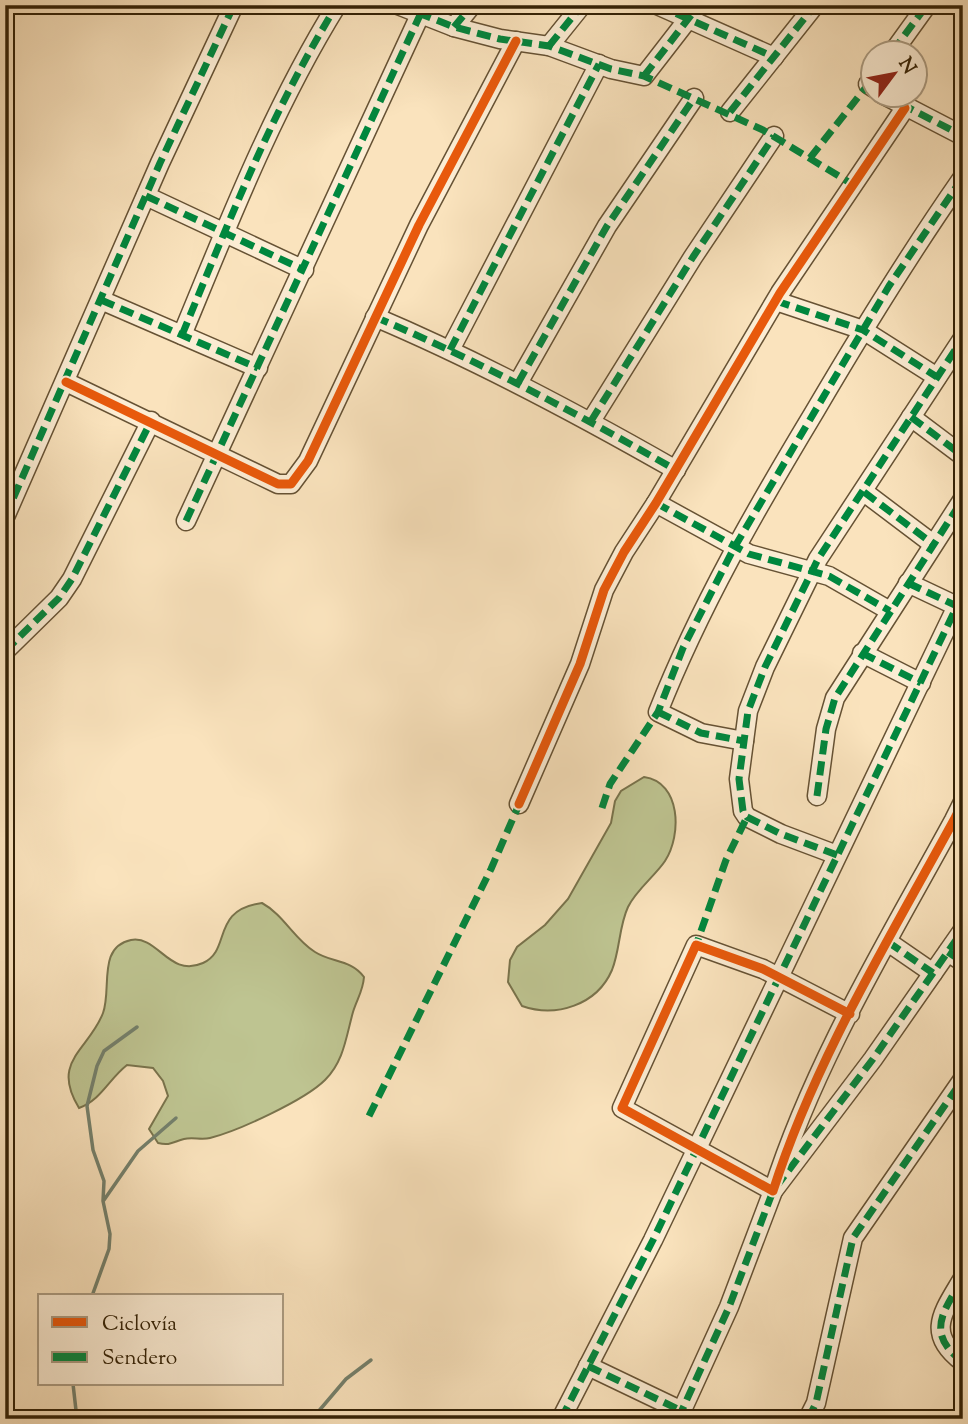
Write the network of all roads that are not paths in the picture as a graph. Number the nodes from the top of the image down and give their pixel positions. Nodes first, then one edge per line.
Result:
1 (234, 5) edge
2 (337, 5) edge
3 (398, 5) edge
4 (472, 5) edge
5 (582, 5) edge
6 (657, 5) edge
7 (815, 5) edge
8 (927, 5) edge
9 (693, 12) edge
10 (420, 15) junction
11 (454, 27) junction
12 (903, 38) edge
13 (516, 41) junction
14 (549, 46) junction
15 (775, 57) junction
16 (599, 64) junction
17 (694, 98) dead end
18 (905, 108) joint
19 (730, 112) dead end
20 (961, 131) edge
21 (774, 136) dead end
22 (963, 177) edge
23 (146, 196) junction
24 (224, 233) junction
25 (304, 270) junction
26 (101, 300) junction
27 (776, 301) junction
28 (375, 317) junction
29 (863, 330) junction
30 (182, 335) junction
31 (962, 343) edge
32 (450, 350) junction
33 (258, 368) junction
34 (937, 377) junction
35 (66, 382) junction
36 (518, 383) junction
37 (911, 416) junction
38 (151, 421) junction
39 (591, 421) junction
40 (215, 454) junction
41 (963, 456) edge
42 (676, 470) junction
43 (864, 492) junction
44 (963, 499) edge
45 (656, 503) junction
46 (5, 517) edge
47 (186, 521) dead end
48 (933, 544) junction
49 (734, 548) junction
50 (812, 571) junction
51 (908, 583) junction
52 (960, 607) edge
53 (890, 611) junction
54 (5, 651) edge
55 (862, 653) junction
56 (920, 683) junction
57 (744, 741) junction
58 (817, 796) dead end
59 (963, 802) edge
60 (519, 804) dead end
61 (837, 855) junction
62 (963, 930) edge
63 (888, 942) junction
64 (955, 957) edge
65 (933, 973) junction
66 (779, 977) junction
67 (850, 1014) junction
68 (963, 1079) edge
69 (696, 1150) junction
70 (773, 1191) junction
71 (963, 1278) edge
72 (963, 1362) edge
73 (588, 1366) junction
74 (680, 1415) edge
75 (561, 1419) edge
76 (808, 1419) edge

1 - 23 street
2 - 24 street
3 - 10 street
4 - 11 street
5 - 14 street
6 - 9 street
7 - 15 street
8 - 12 street
9 - 15 street
9 - 16 street
10 - 11 street
10 - 25 street
11 - 13 street
13 - 14 street
13 - 28 street
14 - 16 street
15 - 19 street
16 - 32 street
17 - 36 street
18 - 20 street
18 - 27 street
21 - 39 street
22 - 29 street
23 - 24 street
23 - 26 street
24 - 25 street
24 - 30 street
25 - 33 street
26 - 30 street
26 - 35 street
27 - 29 street
27 - 42 street
28 - 32 street
28 - 40 street
29 - 34 street
29 - 49 street
30 - 33 street
31 - 34 street
32 - 36 street
33 - 40 street
34 - 37 street
35 - 38 street
35 - 46 street
36 - 39 street
37 - 41 street
37 - 43 street
38 - 40 street
38 - 54 street
39 - 42 street
40 - 47 street
42 - 45 street
43 - 48 street
43 - 50 street
44 - 48 street
45 - 49 street
45 - 60 street
48 - 51 street
49 - 50 street
49 - 57 street
50 - 53 street
50 - 57 street
51 - 52 street
51 - 53 street
52 - 56 street
53 - 55 street
55 - 56 street
55 - 58 street
56 - 61 street
57 - 61 street
59 - 63 street
61 - 66 street
62 - 64 street
63 - 65 street
63 - 67 street
64 - 65 street
65 - 70 street
66 - 67 street
66 - 69 street
66 - 69 street
67 - 70 street
68 - 76 street
69 - 70 street
69 - 73 street
70 - 74 street
71 - 72 street
73 - 74 street
73 - 75 street

